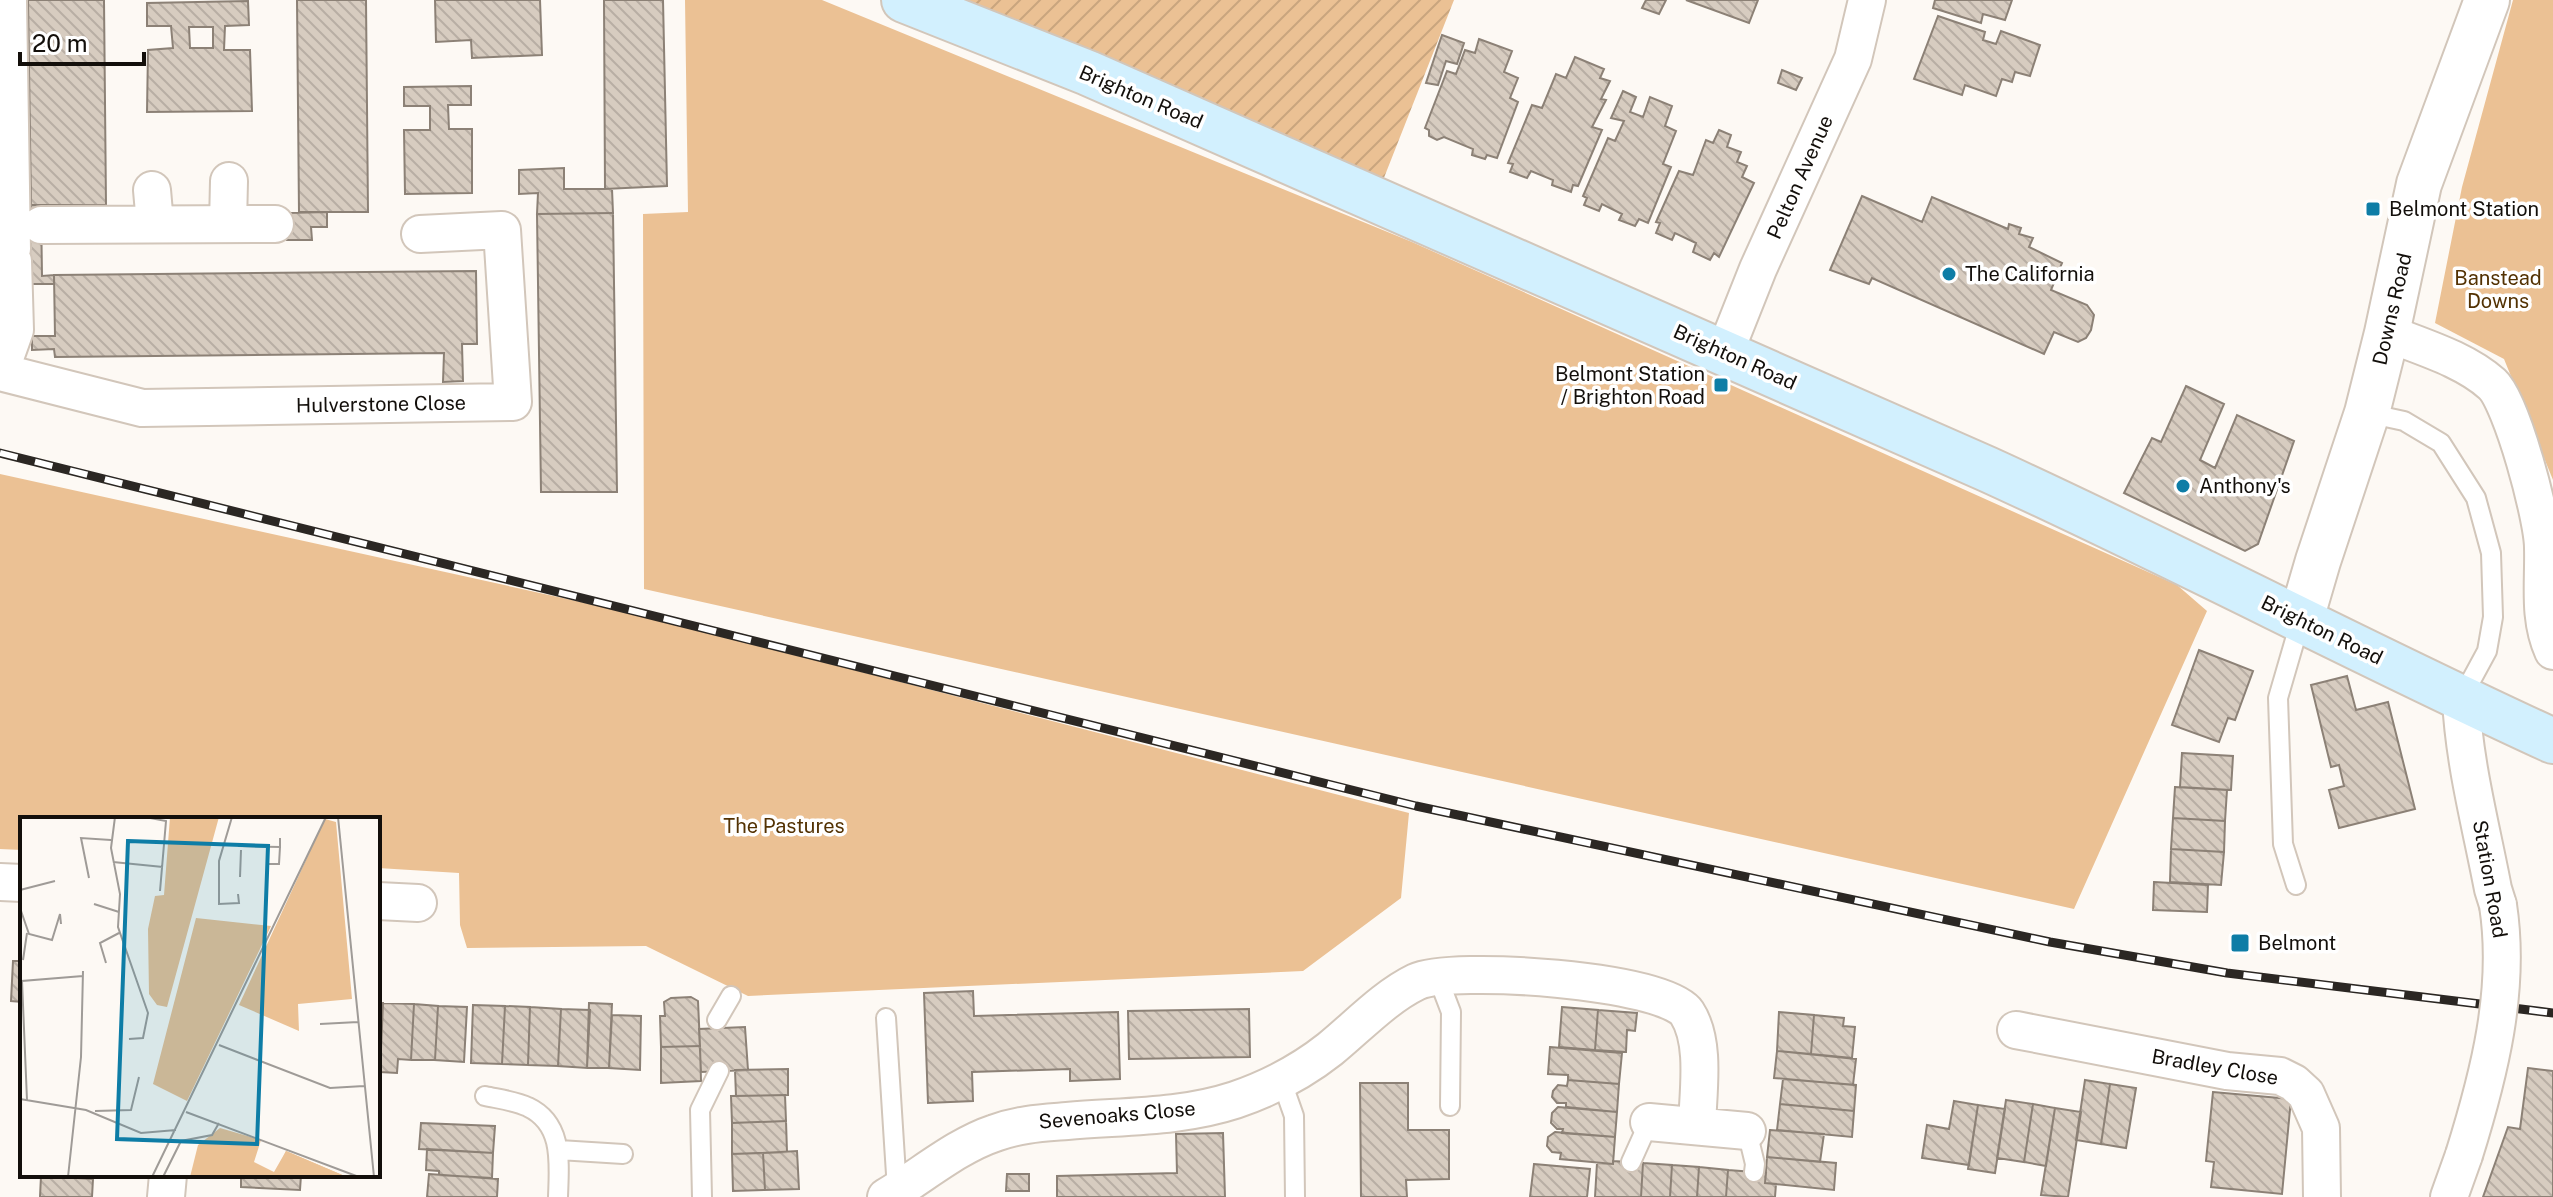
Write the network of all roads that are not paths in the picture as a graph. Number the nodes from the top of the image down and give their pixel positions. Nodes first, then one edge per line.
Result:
1 (8, 0) edge
2 (904, 0) edge
3 (1867, 0) edge
4 (2487, 0) edge
5 (229, 181) dead end
6 (228, 224) junction
7 (275, 224) dead end
8 (420, 234) dead end
9 (21, 237) junction
10 (2387, 333) junction
11 (1725, 352) junction
12 (0, 372) edge
13 (2367, 413) junction
14 (2301, 619) junction
15 (2553, 651) edge
16 (2461, 699) junction
17 (2553, 741) edge
18 (0, 882) edge
19 (20, 883) edge
20 (2296, 885) dead end
21 (380, 901) edge
22 (418, 903) dead end
23 (1438, 978) junction
24 (731, 996) dead end
25 (886, 1018) dead end
26 (717, 1020) dead end
27 (2016, 1030) dead end
28 (719, 1071) dead end
29 (1282, 1082) junction
30 (485, 1096) dead end
31 (1450, 1106) dead end
32 (1649, 1122) joint
33 (1697, 1126) junction
34 (1747, 1131) joint
35 (559, 1150) junction
36 (623, 1154) dead end
37 (1631, 1162) dead end
38 (1754, 1172) dead end
39 (168, 1177) edge
40 (892, 1194) edge
41 (166, 1197) edge
42 (558, 1197) edge
43 (702, 1197) edge
44 (1295, 1197) edge
45 (2322, 1197) edge
46 (2449, 1197) edge

1 - 9 street
2 - 11 main road, Brighton Road
3 - 11 street, Pelton Avenue
4 - 10 street, Downs Road
5 - 6 street
6 - 7 street
6 - 9 street
8 - 12 street, Hulverstone Close
9 - 12 street
10 - 13 street, Downs Road
10 - 15 street
11 - 14 main road, Brighton Road
13 - 14 street, Downs Road
13 - 16 lane
14 - 16 main road, Brighton Road
14 - 20 lane
16 - 17 main road, Brighton Road
16 - 46 street, Station Road, bridge
18 - 19 street
21 - 22 street
23 - 29 street, Sevenoaks Close
23 - 31 lane
23 - 33 street, Sevenoaks Close
24 - 26 lane
25 - 40 lane
27 - 45 street, Bradley Close
28 - 43 lane
29 - 40 street, Sevenoaks Close
29 - 44 lane
30 - 35 lane
32 - 33 street
32 - 37 lane
33 - 34 street
34 - 38 lane
35 - 36 lane
35 - 42 lane
39 - 41 street

